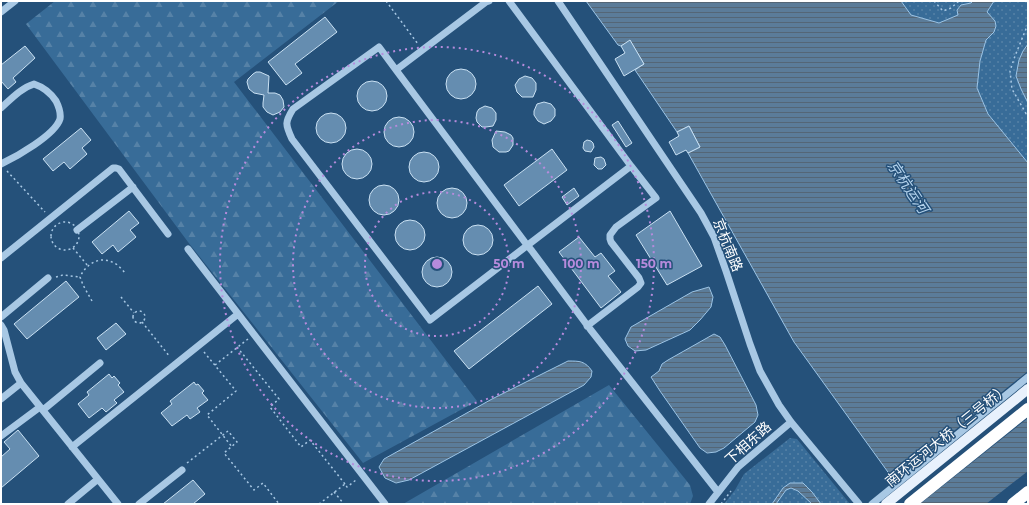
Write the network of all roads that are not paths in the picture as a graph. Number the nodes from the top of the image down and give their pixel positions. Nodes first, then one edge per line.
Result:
1 (15, 1) edge
2 (489, 1) edge
3 (509, 1) edge
4 (558, 1) edge
5 (1, 12) edge
6 (396, 70) junction
7 (1, 108) edge
8 (3, 166) edge
9 (631, 166) junction
10 (133, 187) junction
11 (77, 230) road end
12 (168, 234) dead end
13 (527, 245) junction
14 (188, 249) dead end
15 (1, 258) edge
16 (48, 278) road end
17 (238, 314) junction
18 (1, 317) edge
19 (1, 325) edge
20 (587, 326) junction
21 (100, 363) dead end
22 (1028, 377) edge
23 (21, 383) junction
24 (1028, 389) edge
25 (1, 399) edge
26 (41, 408) junction
27 (1028, 409) edge
28 (791, 422) junction
29 (1, 436) edge
30 (72, 447) junction
31 (182, 470) road end
32 (98, 479) junction
33 (718, 492) junction
34 (1028, 492) edge
35 (68, 504) edge
36 (118, 504) edge
37 (139, 504) edge
38 (385, 504) edge
39 (709, 504) edge
40 (859, 504) edge
41 (872, 504) edge
42 (886, 504) edge
43 (910, 504) edge
44 (1013, 504) edge

1 - 5 street
2 - 6 street
3 - 9 street
4 - 28 street, 京杭南路
6 - 13 street
6 - 13 street
7 - 8 street
9 - 13 street
9 - 20 street
10 - 11 street
10 - 12 street
10 - 15 street
13 - 20 street
14 - 17 street
16 - 18 street
17 - 30 street
17 - 38 street
19 - 23 street
20 - 33 street
21 - 26 street
22 - 41 street
23 - 25 street
23 - 26 street
24 - 42 main road, 南环运河大桥（三号桥）
26 - 29 street
26 - 30 street
27 - 43 highway
28 - 33 street, 下相东路
28 - 40 street, 京杭南路
30 - 32 street
31 - 37 street
32 - 35 street
32 - 36 street
33 - 39 street, 下相东路
34 - 44 highway

